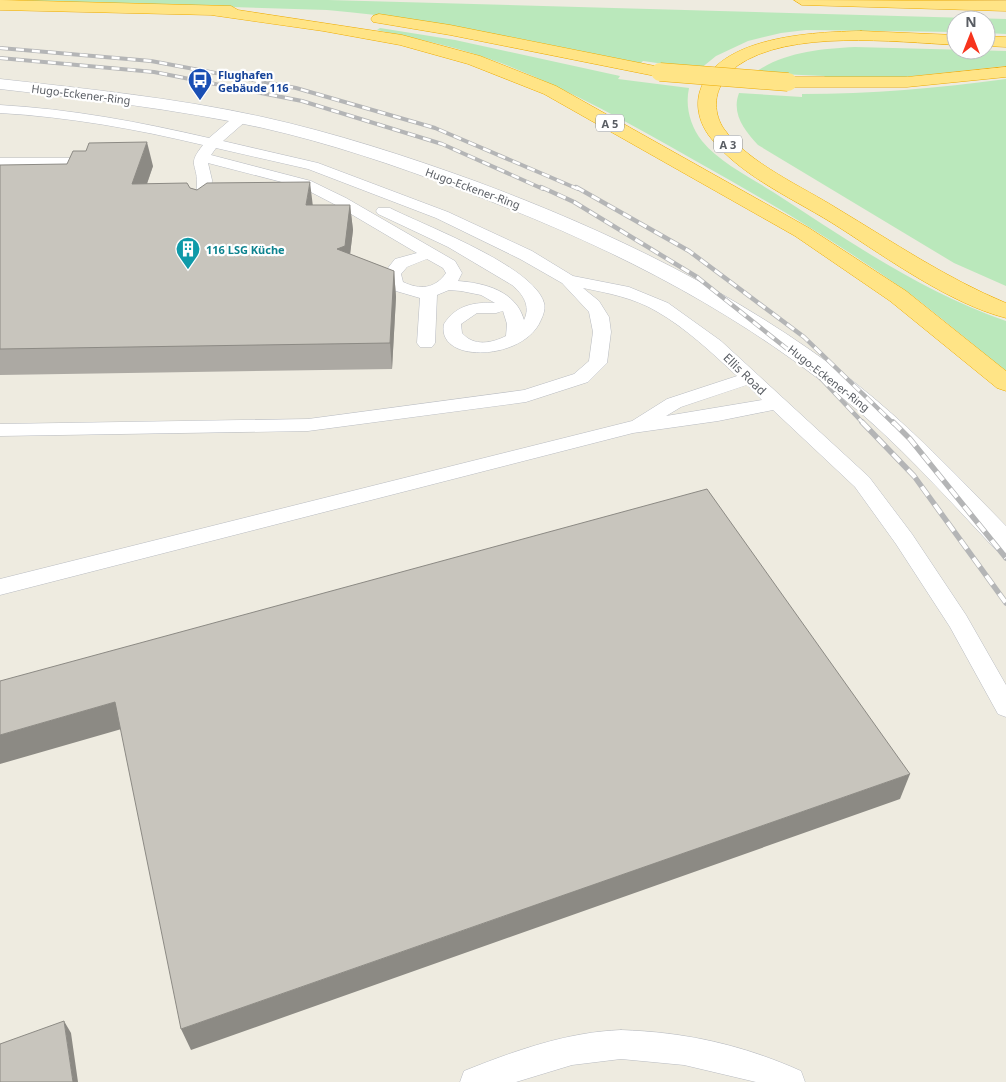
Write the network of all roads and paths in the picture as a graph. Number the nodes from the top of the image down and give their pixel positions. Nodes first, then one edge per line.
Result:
1 (802, 0) edge
2 (0, 5) edge
3 (1006, 6) edge
4 (213, 11) junction
5 (946, 40) edge
6 (1006, 72) edge
7 (0, 84) edge
8 (0, 109) edge
9 (241, 118) junction
10 (214, 142) junction
11 (202, 157) junction
12 (0, 163) edge
13 (76, 163) edge
14 (368, 187) junction
15 (202, 208) edge
16 (420, 258) dead end
17 (568, 280) junction
18 (448, 285) junction
19 (429, 292) junction
20 (496, 308) dead end
21 (1006, 311) edge
22 (515, 339) junction
23 (426, 343) dead end
24 (750, 378) junction
25 (1006, 383) edge
26 (776, 403) junction
27 (632, 427) junction
28 (0, 430) edge
29 (1006, 543) edge
30 (0, 587) edge
31 (1006, 707) edge
32 (475, 1082) edge
33 (790, 1082) edge

1 - 3 highway
2 - 4 highway
4 - 6 highway, bridge
4 - 25 highway, A 5
5 - 21 highway, A 3
7 - 9 street, Hugo-Eckener-Ring
8 - 10 lane, Ellis Road
9 - 10 lane
9 - 29 street, Hugo-Eckener-Ring
10 - 11 lane
10 - 14 lane, Ellis Road
11 - 15 lane
11 - 18 lane
12 - 13 lane
14 - 17 lane, Ellis Road
14 - 22 lane
16 - 19 lane
17 - 24 lane, Ellis Road
17 - 28 lane
18 - 19 lane
18 - 22 lane
19 - 23 lane
20 - 22 lane
24 - 26 lane, Ellis Road
24 - 27 lane
26 - 27 lane
26 - 31 lane, Ellis Road
27 - 30 lane
32 - 33 lane

